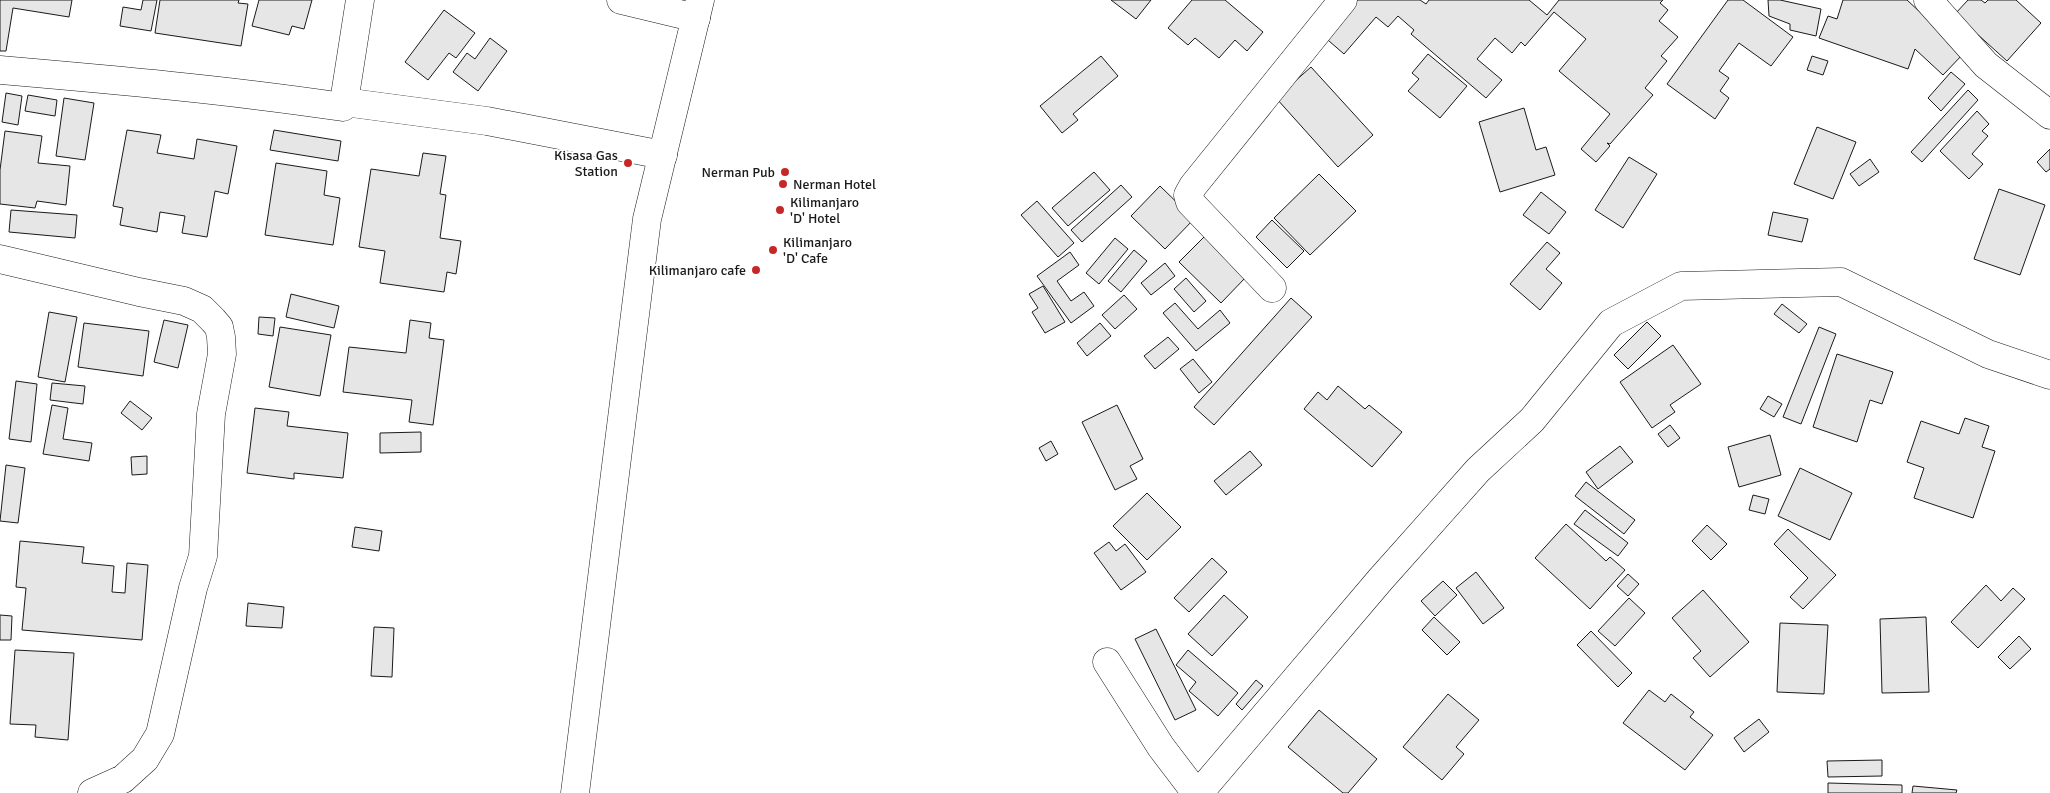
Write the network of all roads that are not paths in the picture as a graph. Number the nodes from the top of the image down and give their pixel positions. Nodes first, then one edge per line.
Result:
1 (360, 0) edge
2 (621, 0) edge
3 (1343, 0) edge
4 (1928, 0) edge
5 (698, 9) edge
6 (0, 70) edge
7 (344, 102) junction
8 (2050, 115) edge
9 (663, 154) junction
10 (0, 259) edge
11 (1272, 288) dead end
12 (2050, 375) edge
13 (1107, 662) dead end
14 (92, 793) edge
15 (575, 793) edge
16 (1197, 793) edge

1 - 7 main road
2 - 5 main road
3 - 11 main road
4 - 8 main road
5 - 9 main road
6 - 7 main road
7 - 9 main road
9 - 15 main road
10 - 14 main road
12 - 16 main road
13 - 16 main road

